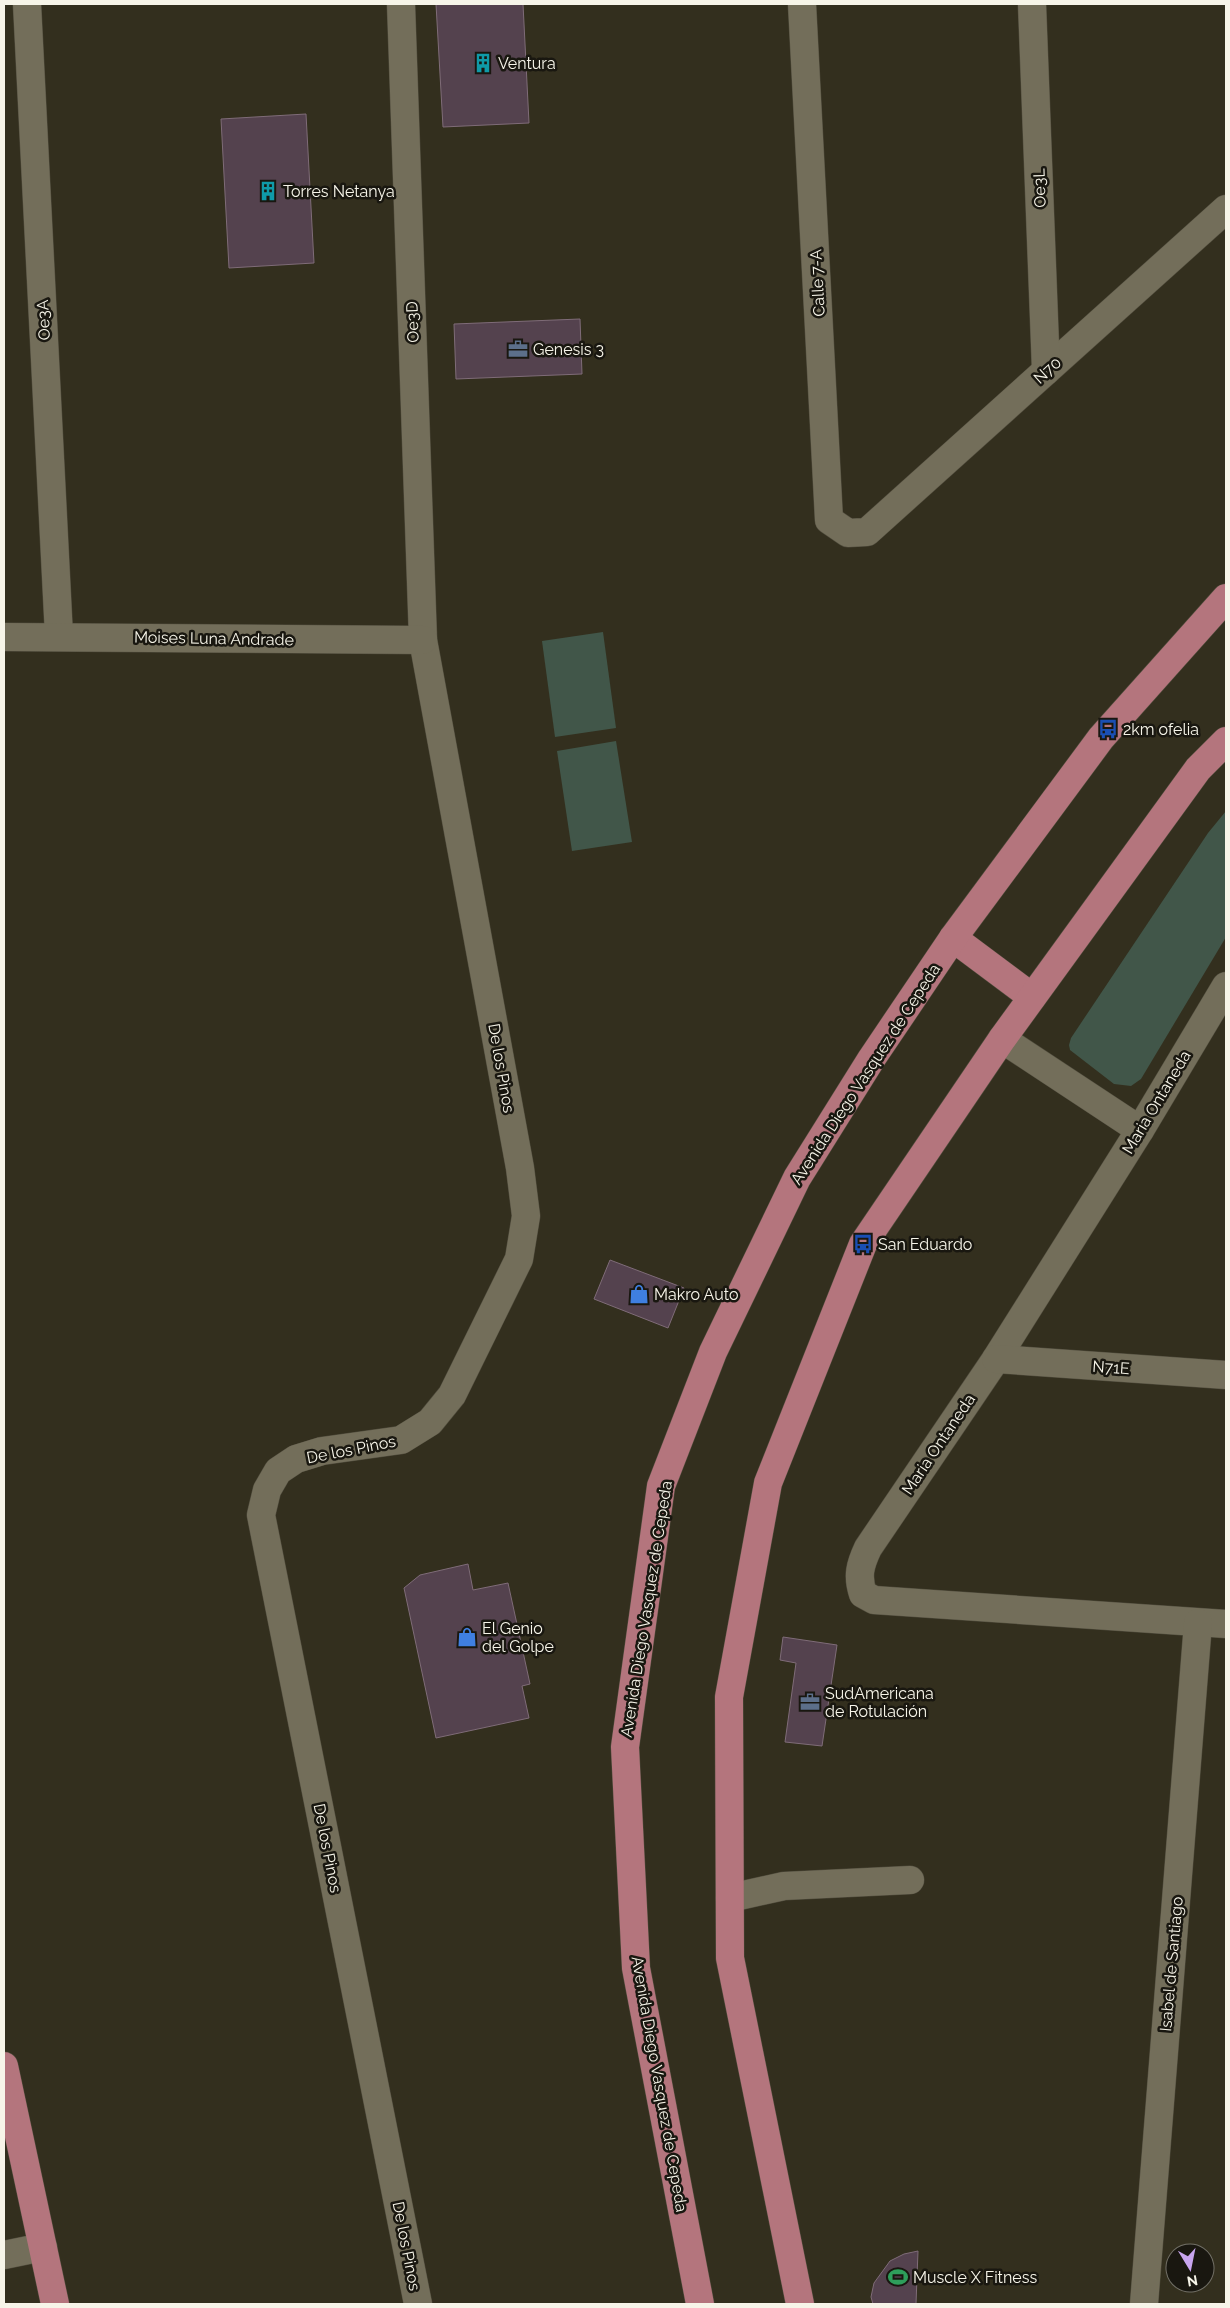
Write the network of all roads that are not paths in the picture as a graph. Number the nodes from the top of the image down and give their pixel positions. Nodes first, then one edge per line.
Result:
1 (27, 4) edge
2 (401, 4) edge
3 (802, 4) edge
4 (1032, 4) edge
5 (1226, 209) edge
6 (1046, 371) junction
7 (867, 532) joint
8 (1226, 598) edge
9 (4, 636) edge
10 (59, 636) junction
11 (424, 640) junction
12 (1226, 741) edge
13 (953, 938) junction
14 (1226, 986) edge
15 (1032, 997) junction
16 (1002, 1039) junction
17 (1140, 1130) junction
18 (996, 1359) junction
19 (1226, 1376) edge
20 (1198, 1623) junction
21 (1226, 1624) edge
22 (910, 1880) dead end
23 (730, 1898) junction
24 (4, 2066) edge
25 (43, 2247) junction
26 (4, 2254) edge
27 (56, 2304) edge
28 (418, 2304) edge
29 (700, 2304) edge
30 (800, 2304) edge
31 (1144, 2304) edge

1 - 10 street, Oe3A
2 - 11 street, Oe3D
3 - 7 street, Calle 7-A
4 - 6 street, Oe3L
5 - 6 street, N70
6 - 7 street, N70
8 - 13 main road, Avenida Diego Vasquez de Cepeda
9 - 10 street, Moises Luna Andrade
10 - 11 street, Moises Luna Andrade
11 - 28 street, De los Pinos
12 - 15 main road
13 - 15 main road
13 - 29 main road, Avenida Diego Vasquez de Cepeda
14 - 17 street, Maria Ontaneda
15 - 16 main road
16 - 17 street
16 - 23 main road
17 - 18 street, Maria Ontaneda
18 - 19 street, N71E
18 - 20 street, Maria Ontaneda
20 - 21 street, Maria Ontaneda
20 - 31 street, Isabel de Santiago
22 - 23 street
23 - 30 main road
24 - 25 main road
25 - 26 street
25 - 27 main road

